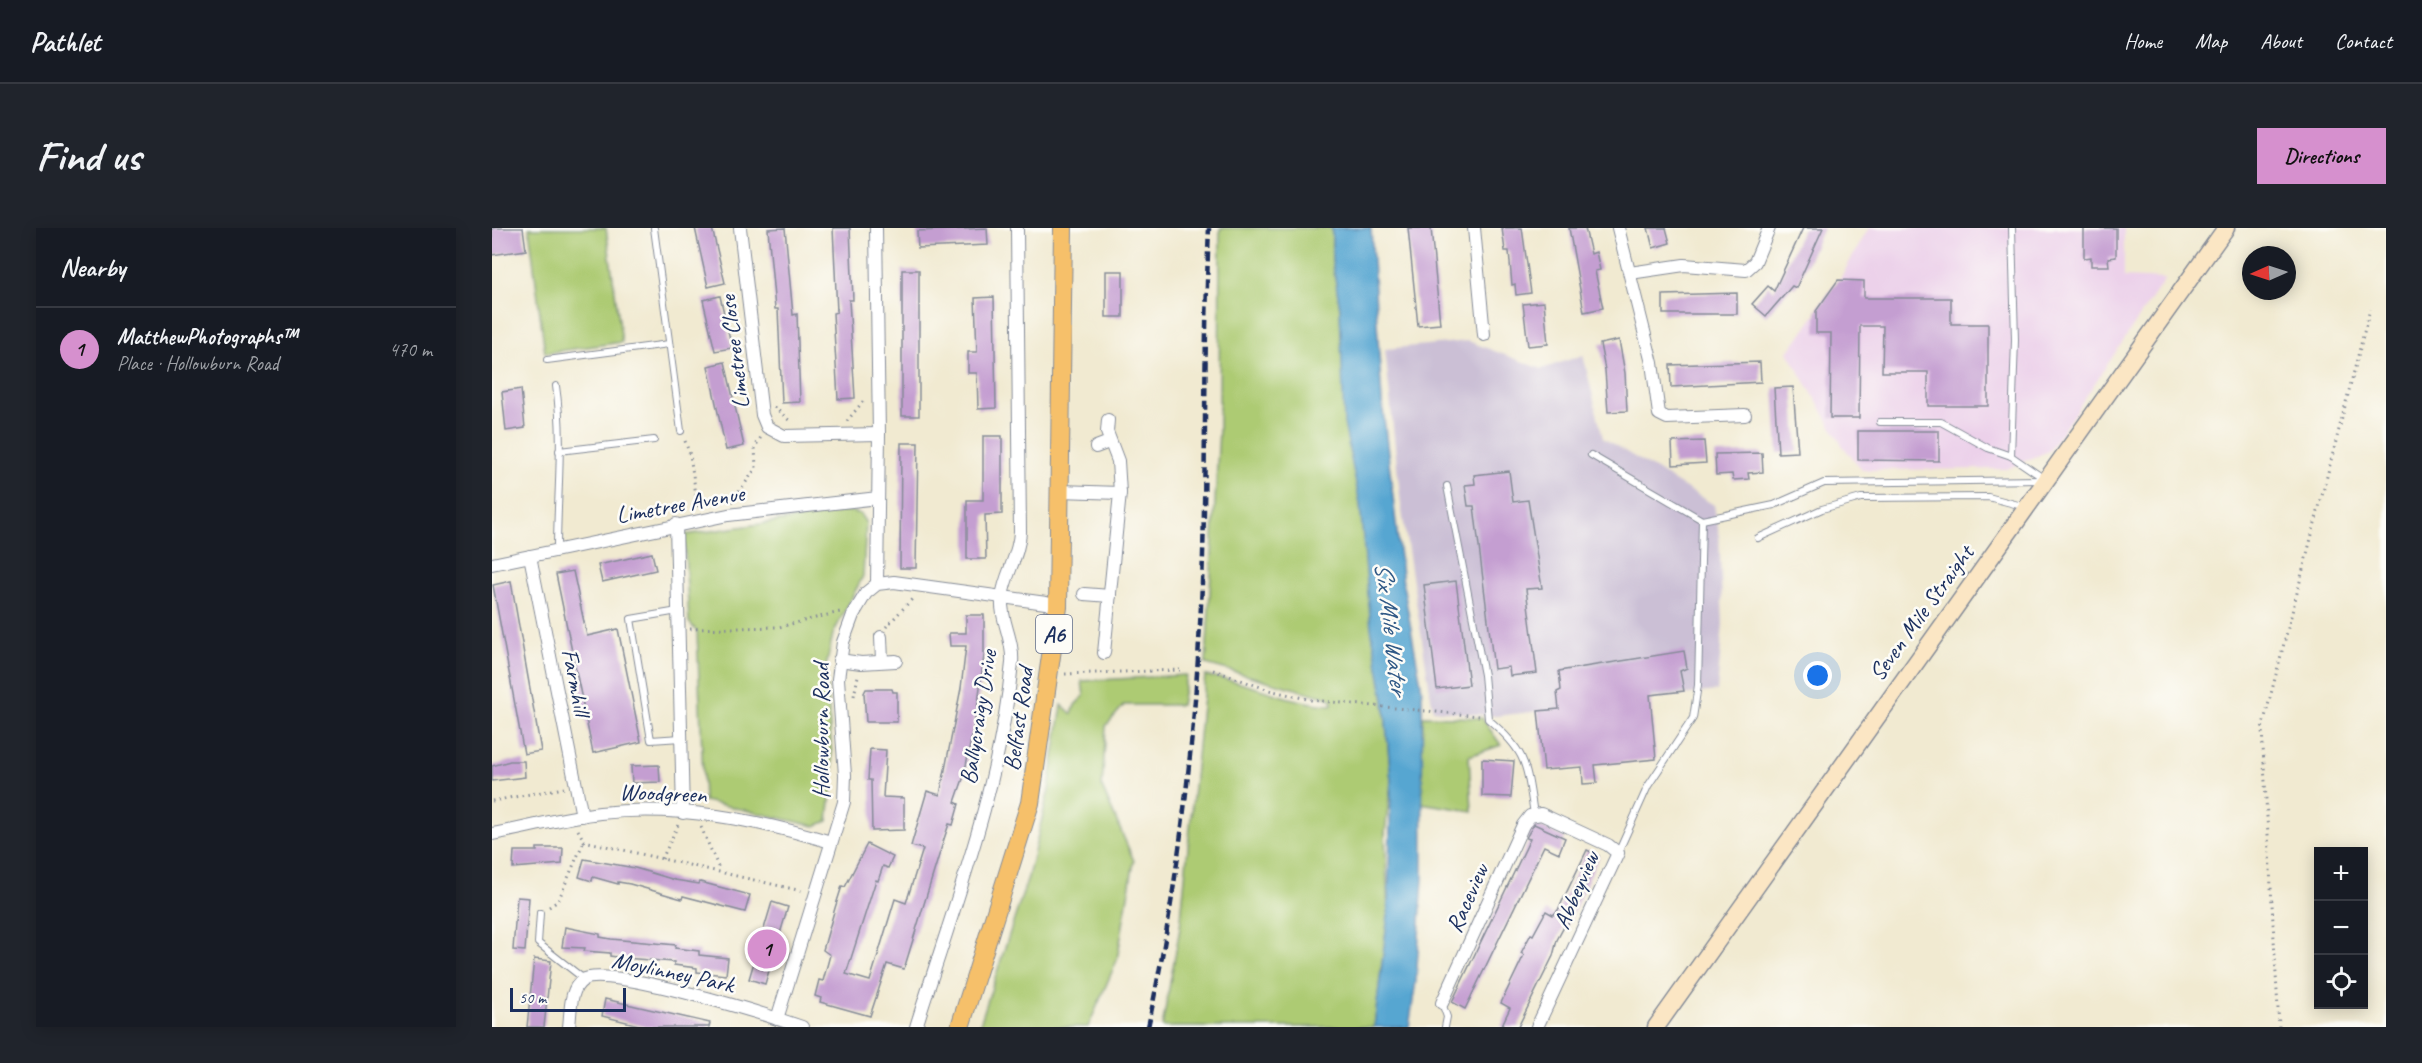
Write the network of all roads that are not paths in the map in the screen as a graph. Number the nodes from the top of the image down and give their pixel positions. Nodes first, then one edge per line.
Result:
1 (654, 228) edge
2 (740, 228) edge
3 (876, 228) edge
4 (1017, 228) edge
5 (1063, 228) edge
6 (1474, 228) edge
7 (1618, 228) edge
8 (1769, 228) edge
9 (2012, 228) edge
10 (2226, 228) edge
11 (1630, 273) junction
12 (1484, 334) dead end
13 (669, 344) junction
14 (547, 360) dead end
15 (556, 386) dead end
16 (1745, 415) dead end
17 (1108, 420) dead end
18 (1880, 422) dead end
19 (681, 431) road end
20 (879, 434) junction
21 (654, 440) dead end
22 (1109, 442) junction
23 (1096, 447) dead end
24 (559, 452) junction
25 (1591, 455) dead end
26 (2012, 456) junction
27 (2046, 480) junction
28 (1447, 486) dead end
29 (1060, 491) junction
30 (1120, 493) junction
31 (878, 498) junction
32 (2026, 508) junction
33 (1702, 520) junction
34 (676, 524) junction
35 (1758, 538) dead end
36 (557, 550) junction
37 (530, 556) junction
38 (492, 564) edge
39 (877, 584) junction
40 (1084, 594) dead end
41 (1110, 596) junction
42 (1002, 598) junction
43 (1058, 607) junction
44 (678, 611) junction
45 (881, 637) road end
46 (1104, 653) dead end
47 (839, 660) junction
48 (882, 661) junction
49 (896, 661) dead end
50 (681, 738) junction
51 (683, 813) junction
52 (1534, 814) junction
53 (576, 817) junction
54 (492, 834) edge
55 (831, 842) junction
56 (1618, 853) junction
57 (540, 913) road end
58 (584, 979) junction
59 (1442, 1003) joint
60 (777, 1018) junction
61 (569, 1027) edge
62 (802, 1027) edge
63 (916, 1027) edge
64 (960, 1027) edge
65 (1446, 1027) edge
66 (1537, 1027) edge
67 (1656, 1027) edge

1 - 13 lane
2 - 20 street, Limetree Close
3 - 20 street
4 - 42 street, Ballycraigy Drive
5 - 29 main road, Belfast Road / A6
6 - 12 street
7 - 11 street
8 - 11 street
9 - 26 lane
10 - 27 main road, Seven Mile Straight
11 - 16 street
13 - 14 lane
13 - 19 lane
15 - 24 lane
17 - 22 street
18 - 26 lane
20 - 31 street
21 - 24 lane
22 - 23 street
22 - 30 street
24 - 36 lane
25 - 33 lane
26 - 27 lane
27 - 32 main road, Seven Mile Straight
27 - 33 lane
28 - 52 lane
29 - 30 street
29 - 43 main road, Belfast Road / A6
30 - 41 street
31 - 34 street, Limetree Avenue
31 - 39 street
32 - 35 lane
32 - 67 main road, Seven Mile Straight
33 - 56 lane
34 - 36 street, Limetree Avenue
34 - 44 street
36 - 37 street, Limetree Avenue
37 - 38 street, Limetree Avenue
37 - 53 street, Farmhill
39 - 42 street
39 - 47 street, Hollowburn Road
40 - 41 street
41 - 46 street
42 - 43 street
42 - 63 street, Ballycraigy Drive
43 - 64 main road, Belfast Road / A6
44 - 50 street
44 - 50 lane
45 - 48 street
47 - 48 street
47 - 55 street, Hollowburn Road
48 - 49 street
50 - 51 street
51 - 53 street, Woodgreen
51 - 55 street, Woodgreen
52 - 56 street, Abbeyview
52 - 59 street, Raceview
53 - 54 street, Woodgreen
55 - 60 street, Hollowburn Road
56 - 66 street, Abbeyview
57 - 58 lane
58 - 60 street, Moylinney Park
58 - 61 street, Moylinney Park
59 - 65 lane
60 - 62 street, Moylinney Park

